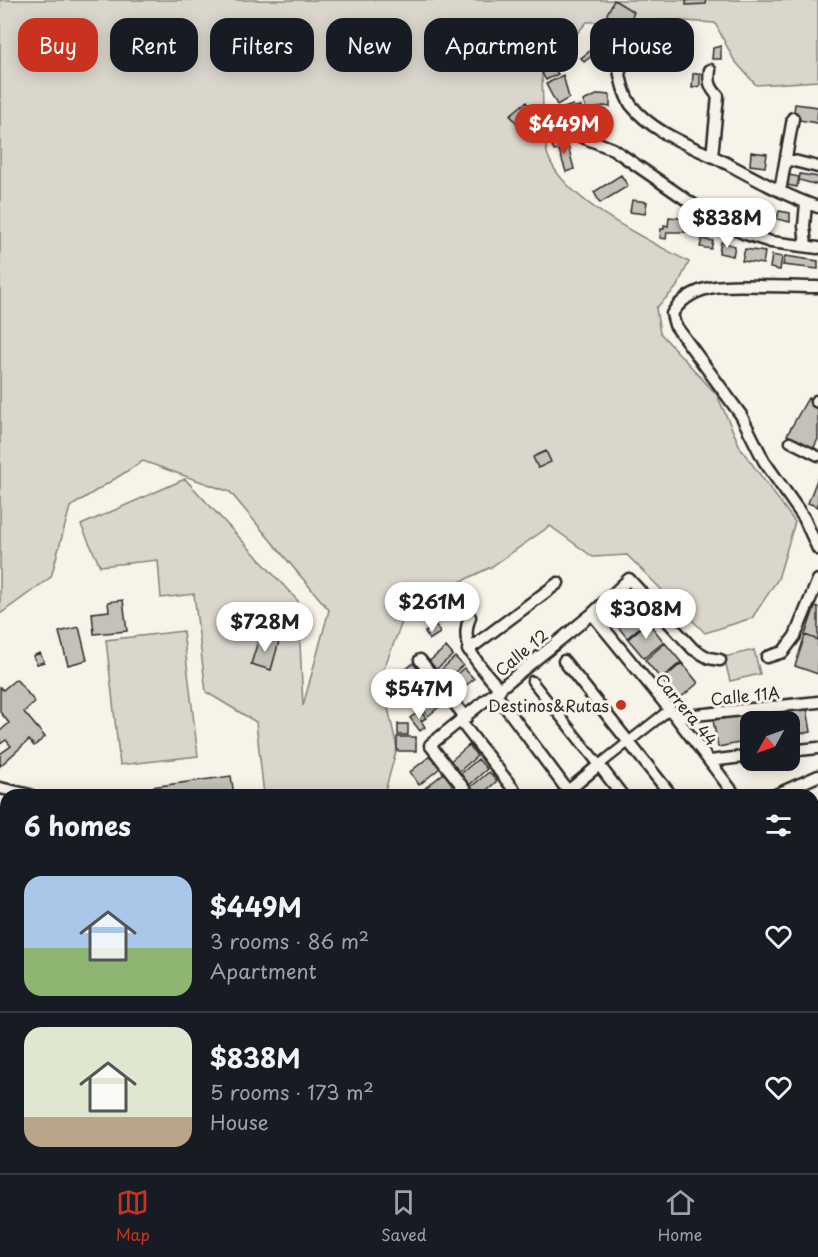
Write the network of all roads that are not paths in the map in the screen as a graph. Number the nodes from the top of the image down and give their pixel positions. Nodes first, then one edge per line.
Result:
1 (710, 70) dead end
2 (620, 72) edge
3 (793, 118) dead end
4 (557, 127) dead end
5 (712, 156) junction
6 (786, 159) junction
7 (818, 167) edge
8 (780, 190) junction
9 (806, 203) junction
10 (818, 207) edge
11 (806, 246) junction
12 (818, 248) edge
13 (818, 287) edge
14 (790, 442) dead end
15 (818, 456) edge
16 (818, 549) edge
17 (818, 580) edge
18 (558, 582) dead end
19 (592, 614) junction
20 (470, 617) dead end
21 (468, 650) junction
22 (767, 657) dead end
23 (420, 660) dead end
24 (720, 660) dead end
25 (564, 661) dead end
26 (532, 681) dead end
27 (498, 691) junction
28 (818, 702) edge
29 (672, 714) junction
30 (463, 720) junction
31 (629, 741) junction
32 (818, 748) edge
33 (800, 750) edge
34 (740, 757) edge
35 (710, 761) junction
36 (599, 765) junction
37 (818, 776) edge
38 (464, 789) edge
39 (514, 789) edge
40 (564, 789) edge
41 (573, 789) edge
42 (617, 789) edge
43 (666, 789) edge
44 (731, 789) edge
45 (789, 789) edge

1 - 5 street
2 - 5 street
3 - 6 street
4 - 11 street
5 - 8 street
6 - 7 street
6 - 8 street
8 - 9 street
9 - 10 street
9 - 11 street
11 - 12 street
13 - 16 street
14 - 15 street
17 - 22 street
18 - 21 street
19 - 24 street, Calle 12
19 - 27 street, Calle 12
19 - 29 street, Carrera 44
20 - 21 street
21 - 27 street
23 - 30 street
25 - 31 street
26 - 36 street
27 - 30 street, Calle 12
27 - 40 street
28 - 29 street, Calle 11A
29 - 31 street
29 - 35 street, Carrera 44
30 - 38 street, Calle 12
30 - 39 street
31 - 36 street
31 - 43 street
32 - 33 street
34 - 35 street
35 - 44 street, Carrera 44
36 - 41 street
36 - 42 street
37 - 45 street

